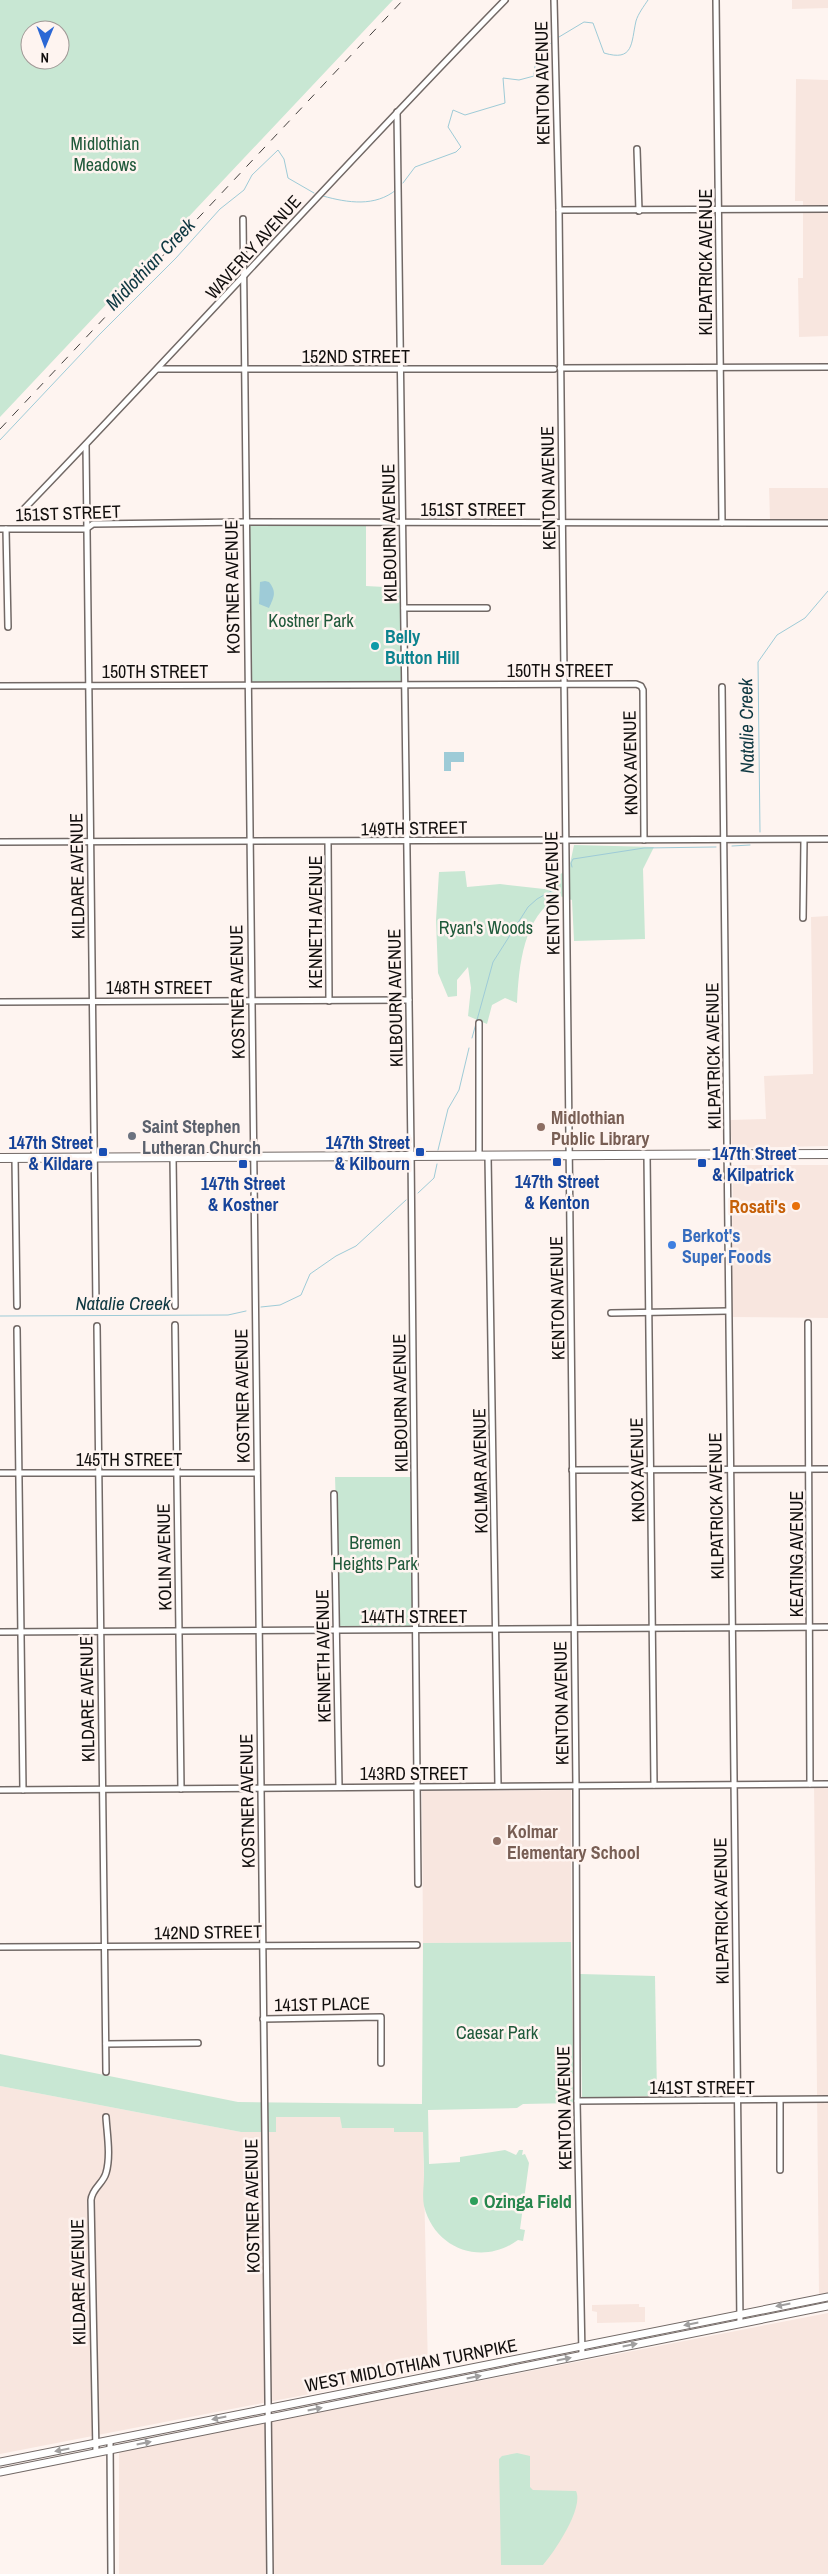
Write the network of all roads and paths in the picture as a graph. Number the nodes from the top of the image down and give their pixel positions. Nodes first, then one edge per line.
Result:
1 (505, 0) edge
2 (554, 0) edge
3 (716, 0) edge
4 (397, 112) junction
5 (637, 149) dead end
6 (828, 209) edge
7 (559, 210) junction
8 (718, 210) junction
9 (639, 211) junction
10 (243, 218) dead end
11 (243, 279) junction
12 (719, 367) junction
13 (828, 367) edge
14 (557, 368) junction
15 (158, 369) junction
16 (400, 369) junction
17 (243, 370) junction
18 (86, 445) junction
19 (21, 512) dead end
20 (245, 522) junction
21 (402, 523) junction
22 (562, 523) junction
23 (722, 523) junction
24 (828, 523) edge
25 (0, 529) edge
26 (6, 529) junction
27 (86, 529) junction
28 (404, 608) junction
29 (487, 608) dead end
30 (8, 627) dead end
31 (247, 684) junction
32 (405, 684) junction
33 (564, 684) junction
34 (0, 686) edge
35 (89, 686) junction
36 (641, 686) joint
37 (722, 687) dead end
38 (828, 839) edge
39 (566, 840) junction
40 (644, 840) junction
41 (723, 840) junction
42 (804, 840) junction
43 (0, 842) edge
44 (91, 842) junction
45 (248, 842) junction
46 (328, 842) junction
47 (407, 842) junction
48 (803, 918) dead end
49 (329, 1000) junction
50 (409, 1000) junction
51 (93, 1001) junction
52 (251, 1001) junction
53 (0, 1002) edge
54 (479, 1023) dead end
55 (828, 1154) edge
56 (569, 1155) junction
57 (648, 1155) junction
58 (728, 1155) junction
59 (411, 1156) junction
60 (484, 1156) junction
61 (173, 1157) junction
62 (253, 1157) junction
63 (0, 1158) edge
64 (15, 1158) junction
65 (95, 1158) junction
66 (17, 1306) dead end
67 (175, 1306) dead end
68 (96, 1307) dead end
69 (728, 1311) junction
70 (649, 1312) junction
71 (611, 1313) dead end
72 (808, 1323) dead end
73 (175, 1325) dead end
74 (96, 1326) dead end
75 (18, 1329) dead end
76 (809, 1469) junction
77 (828, 1469) edge
78 (572, 1470) junction
79 (651, 1470) junction
80 (730, 1470) junction
81 (20, 1473) junction
82 (98, 1473) junction
83 (177, 1473) junction
84 (257, 1473) junction
85 (0, 1474) edge
86 (334, 1494) dead end
87 (731, 1627) junction
88 (810, 1627) junction
89 (828, 1627) edge
90 (573, 1628) junction
91 (652, 1628) junction
92 (415, 1629) junction
93 (496, 1629) junction
94 (259, 1630) junction
95 (336, 1630) junction
96 (179, 1631) junction
97 (0, 1632) edge
98 (22, 1632) junction
99 (100, 1632) junction
100 (733, 1784) junction
101 (810, 1784) junction
102 (828, 1784) edge
103 (654, 1785) junction
104 (498, 1786) junction
105 (576, 1786) junction
106 (417, 1787) junction
107 (261, 1788) junction
108 (340, 1788) junction
109 (102, 1789) junction
110 (181, 1789) junction
111 (0, 1790) edge
112 (23, 1790) junction
113 (418, 1884) dead end
114 (263, 1945) junction
115 (416, 1945) dead end
116 (0, 1947) edge
117 (104, 1947) junction
118 (264, 2019) junction
119 (198, 2043) dead end
120 (106, 2044) junction
121 (381, 2063) dead end
122 (106, 2072) dead end
123 (736, 2100) junction
124 (780, 2100) junction
125 (828, 2100) edge
126 (577, 2101) junction
127 (106, 2117) dead end
128 (780, 2170) dead end
129 (828, 2296) edge
130 (828, 2306) edge
131 (739, 2314) junction
132 (740, 2323) junction
133 (582, 2346) junction
134 (582, 2355) junction
135 (267, 2409) junction
136 (267, 2418) junction
137 (110, 2441) junction
138 (95, 2443) junction
139 (110, 2450) junction
140 (96, 2452) junction
141 (0, 2462) edge
142 (0, 2472) edge
143 (112, 2574) edge
144 (270, 2574) edge

1 - 4 street, WAVERLY AVENUE
2 - 7 street, KENTON AVENUE
3 - 8 street, KILPATRICK AVENUE
4 - 11 street, WAVERLY AVENUE
4 - 16 street, KILBOURN AVENUE
5 - 9 street
6 - 8 street
7 - 9 street
7 - 14 street, KENTON AVENUE
8 - 9 street
8 - 12 street, KILPATRICK AVENUE
10 - 11 street, KOSTNER AVENUE
11 - 15 street, WAVERLY AVENUE
11 - 17 street, KOSTNER AVENUE
12 - 13 street, 152ND STREET
12 - 14 street, 152ND STREET
12 - 23 street, KILPATRICK AVENUE
14 - 16 street, 152ND STREET
14 - 22 street, KENTON AVENUE
15 - 17 street, 152ND STREET
15 - 18 street, WAVERLY AVENUE
16 - 17 street, 152ND STREET
16 - 21 street, KILBOURN AVENUE
17 - 20 street, KOSTNER AVENUE
18 - 19 street, WAVERLY AVENUE
18 - 27 street, KILDARE AVENUE
20 - 21 street, 151ST STREET
20 - 27 street, 151ST STREET
20 - 31 street, KOSTNER AVENUE
21 - 22 street, 151ST STREET
21 - 28 street, KILBOURN AVENUE
22 - 23 street, 151ST STREET
22 - 33 street, KENTON AVENUE
23 - 24 street, 151ST STREET
25 - 26 street, 151ST STREET
26 - 27 street, 151ST STREET
26 - 30 street
27 - 35 street, KILDARE AVENUE
28 - 29 street
28 - 32 street, KILBOURN AVENUE
31 - 32 street, 150TH STREET
31 - 35 street, 150TH STREET
31 - 45 street, KOSTNER AVENUE
32 - 33 street, 150TH STREET
32 - 47 street, KILBOURN AVENUE
33 - 36 street, 150TH STREET
33 - 39 street, KENTON AVENUE
34 - 35 street, 150TH STREET
35 - 44 street, KILDARE AVENUE
36 - 40 street, KNOX AVENUE
37 - 41 street, KILPATRICK AVENUE
38 - 42 street, 149TH STREET
39 - 40 street, 149TH STREET
39 - 47 street, 149TH STREET
39 - 56 street, KENTON AVENUE
40 - 41 street, 149TH STREET
41 - 42 street, 149TH STREET
41 - 58 street, KILPATRICK AVENUE
42 - 48 street
43 - 44 street, 149TH STREET
44 - 45 street, 149TH STREET
44 - 51 street, KILDARE AVENUE
45 - 46 street, 149TH STREET
45 - 52 street, KOSTNER AVENUE
46 - 47 street, 149TH STREET
46 - 49 street, KENNETH AVENUE
47 - 50 street, KILBOURN AVENUE
49 - 50 street, 148TH STREET
49 - 52 street, 148TH STREET
50 - 59 street, KILBOURN AVENUE
51 - 52 street, 148TH STREET
51 - 53 street, 148TH STREET
51 - 65 street, KILDARE AVENUE
52 - 62 street, KOSTNER AVENUE
54 - 60 street, KOLMAR AVENUE
55 - 58 main road
56 - 57 main road
56 - 60 main road
56 - 78 street, KENTON AVENUE
57 - 58 main road
57 - 70 street, KNOX AVENUE
58 - 69 street, KILPATRICK AVENUE
59 - 60 main road
59 - 62 main road
59 - 92 street, KILBOURN AVENUE
60 - 93 street, KOLMAR AVENUE
61 - 62 main road
61 - 65 main road
61 - 67 street
62 - 84 street, KOSTNER AVENUE
63 - 64 main road
64 - 65 main road
64 - 66 street
65 - 68 street, KILDARE AVENUE
69 - 70 street
69 - 80 street, KILPATRICK AVENUE
70 - 71 street
70 - 79 street, KNOX AVENUE
72 - 76 street, KEATING AVENUE
73 - 83 street, KOLIN AVENUE
74 - 82 street, KILDARE AVENUE
75 - 81 street
76 - 77 street
76 - 80 street
76 - 88 street, KEATING AVENUE
78 - 79 street
78 - 90 street, KENTON AVENUE
79 - 80 street
79 - 91 street, KNOX AVENUE
80 - 87 street, KILPATRICK AVENUE
81 - 82 street, 145TH STREET
81 - 85 street, 145TH STREET
81 - 98 street
82 - 83 street, 145TH STREET
82 - 99 street, KILDARE AVENUE
83 - 84 street, 145TH STREET
83 - 96 street, KOLIN AVENUE
84 - 94 street, KOSTNER AVENUE
86 - 95 street, KENNETH AVENUE
87 - 88 street, 144TH STREET
87 - 91 street, 144TH STREET
87 - 100 street, KILPATRICK AVENUE
88 - 89 street, 144TH STREET
88 - 101 street, KEATING AVENUE
90 - 91 street, 144TH STREET
90 - 93 street, 144TH STREET
90 - 105 street, KENTON AVENUE
91 - 103 street, KNOX AVENUE
92 - 93 street, 144TH STREET
92 - 95 street, 144TH STREET
92 - 106 street, KILBOURN AVENUE
93 - 104 street, KOLMAR AVENUE
94 - 95 street, 144TH STREET
94 - 96 street, 144TH STREET
94 - 107 street, KOSTNER AVENUE
95 - 108 street, KENNETH AVENUE
96 - 99 street, 144TH STREET
96 - 110 street, KOLIN AVENUE
97 - 98 street, 144TH STREET
98 - 99 street, 144TH STREET
98 - 112 street
99 - 109 street, KILDARE AVENUE
100 - 101 street, 143RD STREET
100 - 103 street, 143RD STREET
100 - 123 street, KILPATRICK AVENUE
101 - 102 street, 143RD STREET
103 - 105 street, 143RD STREET
104 - 105 street, 143RD STREET
104 - 106 street, 143RD STREET
105 - 126 street, KENTON AVENUE
106 - 108 street, 143RD STREET
106 - 113 street, KILBOURN AVENUE
107 - 108 street, 143RD STREET
107 - 110 street, 143RD STREET
107 - 114 street, KOSTNER AVENUE
109 - 110 street, 143RD STREET
109 - 112 street, 143RD STREET
109 - 117 street, KILDARE AVENUE
111 - 112 street, 143RD STREET
114 - 115 street, 142ND STREET
114 - 117 street, 142ND STREET
114 - 118 street, KOSTNER AVENUE
116 - 117 street, 142ND STREET
117 - 120 street, KILDARE AVENUE
118 - 121 street, 141ST PLACE
118 - 135 street, KOSTNER AVENUE
119 - 120 street
120 - 122 street, KILDARE AVENUE
123 - 124 street, 141ST STREET
123 - 126 street, 141ST STREET
123 - 131 street, KILPATRICK AVENUE
124 - 125 street, 141ST STREET
124 - 128 street
126 - 133 street, KENTON AVENUE
127 - 138 street, KILDARE AVENUE
129 -> 131 main road, WEST MIDLOTHIAN TURNPIKE
130 - 132 main road, WEST MIDLOTHIAN TURNPIKE
131 - 132 street, KILPATRICK AVENUE
131 -> 133 main road, WEST MIDLOTHIAN TURNPIKE
134 -> 132 main road, WEST MIDLOTHIAN TURNPIKE
133 - 134 street, KENTON AVENUE
133 - 135 main road, WEST MIDLOTHIAN TURNPIKE
136 -> 134 main road, WEST MIDLOTHIAN TURNPIKE
135 - 136 street, KOSTNER AVENUE
135 -> 137 main road, WEST MIDLOTHIAN TURNPIKE
139 -> 136 main road, WEST MIDLOTHIAN TURNPIKE
136 - 144 street, KOSTNER AVENUE
137 - 138 main road, WEST MIDLOTHIAN TURNPIKE
137 - 139 street
138 - 140 street, KILDARE AVENUE
138 -> 141 main road, WEST MIDLOTHIAN TURNPIKE
139 - 140 main road, WEST MIDLOTHIAN TURNPIKE
139 - 143 street
140 - 142 main road, WEST MIDLOTHIAN TURNPIKE

